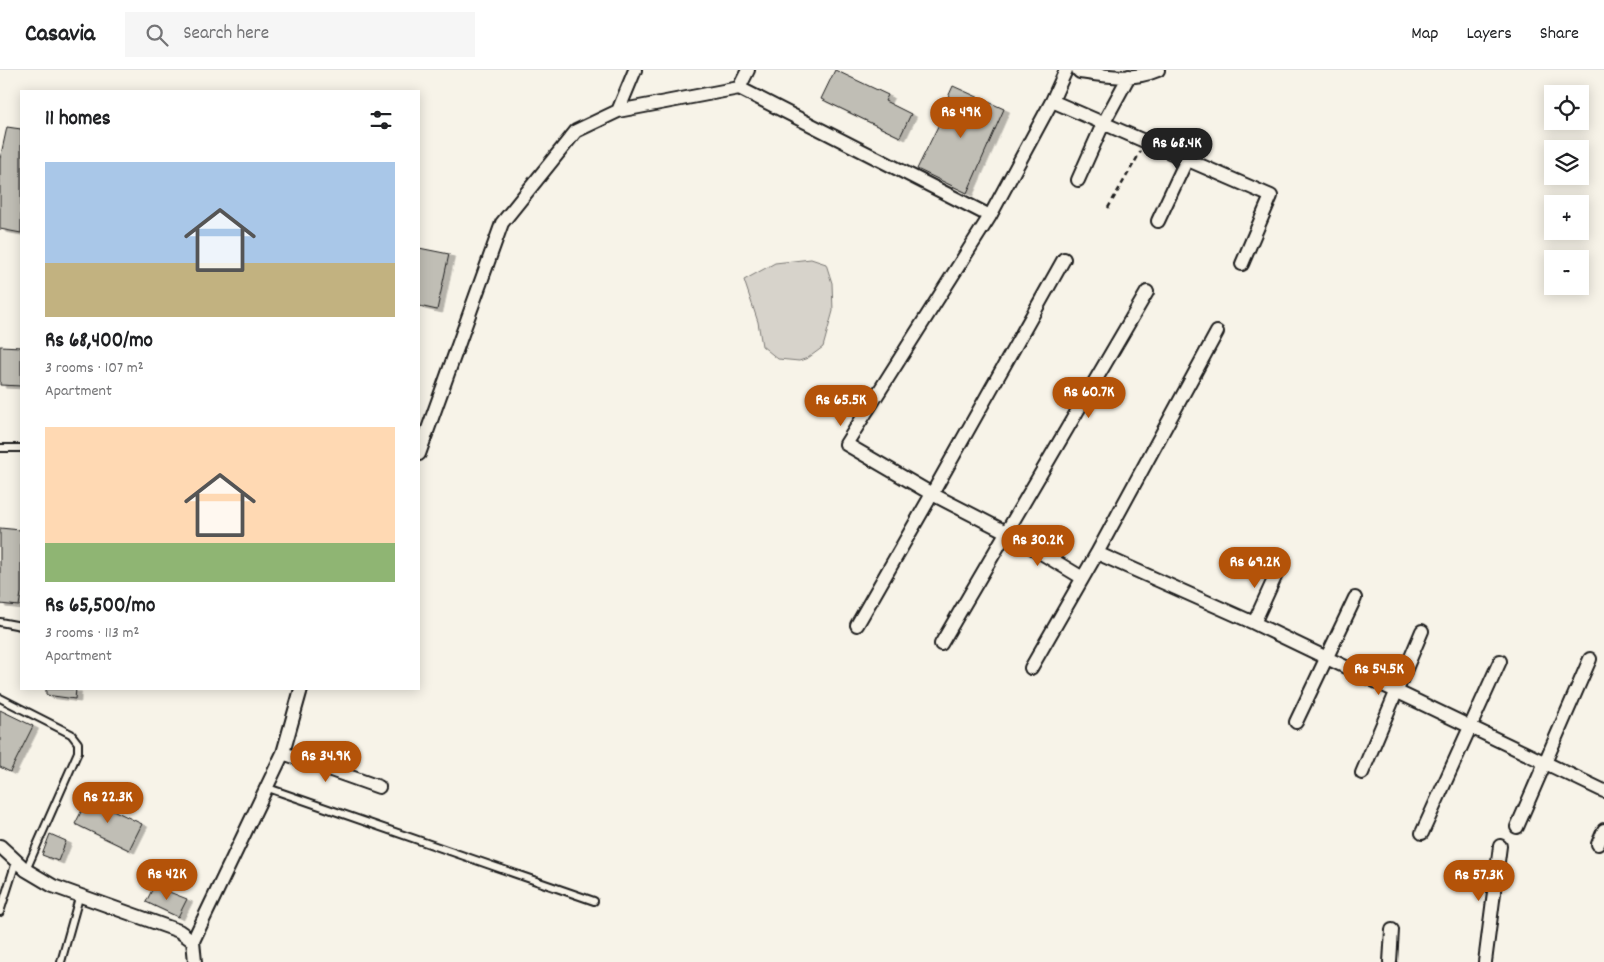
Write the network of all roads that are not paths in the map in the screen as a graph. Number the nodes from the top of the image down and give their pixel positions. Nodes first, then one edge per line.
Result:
1 (635, 70) edge
2 (748, 70) edge
3 (1066, 70) edge
4 (1078, 70) edge
5 (1158, 70) edge
6 (1129, 76) junction
7 (739, 88) junction
8 (1052, 102) junction
9 (618, 111) junction
10 (1104, 124) junction
11 (1187, 160) junction
12 (1078, 180) dead end
13 (990, 216) junction
14 (1158, 221) dead end
15 (1064, 259) dead end
16 (1242, 264) dead end
17 (1147, 292) dead end
18 (1217, 332) dead end
19 (0, 448) edge
20 (20, 448) edge
21 (420, 451) edge
22 (932, 494) junction
23 (1008, 533) junction
24 (1097, 553) junction
25 (1280, 566) dead end
26 (1082, 577) junction
27 (1355, 598) dead end
28 (0, 622) edge
29 (1254, 623) junction
30 (20, 626) edge
31 (858, 626) dead end
32 (1422, 631) dead end
33 (941, 644) dead end
34 (1326, 658) junction
35 (1590, 659) dead end
36 (1500, 661) dead end
37 (1032, 668) dead end
38 (301, 690) edge
39 (1396, 691) junction
40 (0, 698) edge
41 (1296, 722) dead end
42 (1469, 726) junction
43 (283, 753) junction
44 (1545, 762) junction
45 (1362, 773) dead end
46 (379, 787) dead end
47 (268, 788) junction
48 (1604, 790) edge
49 (1517, 827) dead end
50 (1604, 830) edge
51 (1422, 833) dead end
52 (1598, 844) dead end
53 (0, 846) edge
54 (1500, 846) dead end
55 (21, 866) junction
56 (80, 894) junction
57 (594, 901) dead end
58 (0, 912) edge
59 (1392, 930) dead end
60 (193, 941) junction
61 (61, 962) edge
62 (195, 962) edge
63 (1390, 962) edge
64 (1485, 962) edge

1 - 9 street
2 - 7 street
3 - 8 street
4 - 6 street
5 - 6 street
6 - 10 street
7 - 9 street
7 - 13 street
8 - 10 street
8 - 13 street
9 - 21 street
10 - 11 street
10 - 12 street
11 - 14 street
11 - 16 street
13 - 22 street
15 - 22 street
17 - 23 street
18 - 24 street
19 - 20 lane
22 - 23 street
22 - 31 street
23 - 26 street
23 - 33 street
24 - 26 street
24 - 29 street
25 - 29 street
26 - 37 street
27 - 34 street
28 - 30 lane
29 - 34 street
32 - 39 street
34 - 39 street
34 - 41 street
35 - 44 street
36 - 42 street
38 - 43 street
39 - 42 street
39 - 45 street
40 - 55 lane
42 - 44 street
42 - 51 street
43 - 46 street
43 - 47 street
44 - 48 street
44 - 49 street
47 - 57 lane
47 - 60 street
50 - 52 street
53 - 55 street
54 - 64 street
55 - 56 street
55 - 58 lane
56 - 60 street
56 - 61 lane
59 - 63 street
60 - 62 street

